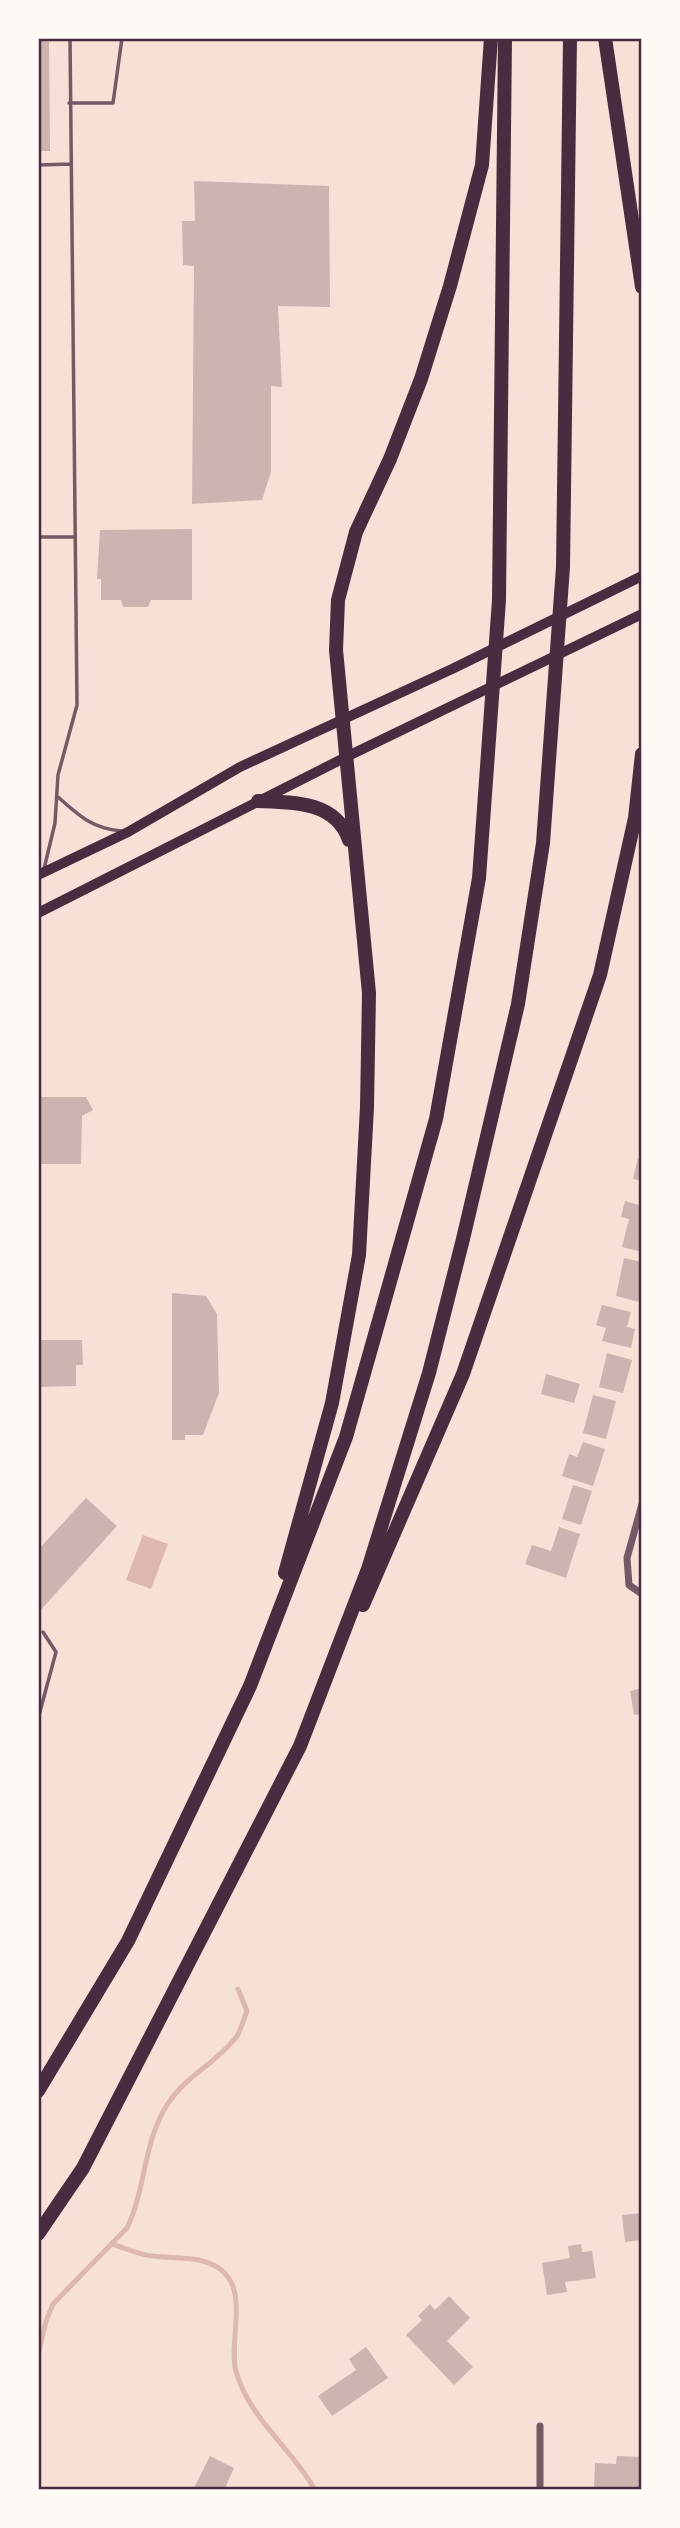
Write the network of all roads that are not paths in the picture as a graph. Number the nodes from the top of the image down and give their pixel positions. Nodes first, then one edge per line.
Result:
1 (70, 38) edge
2 (122, 38) edge
3 (491, 38) edge
4 (505, 38) edge
5 (570, 38) edge
6 (605, 38) edge
7 (69, 103) junction
8 (71, 164) junction
9 (38, 165) edge
10 (642, 287) edge
11 (38, 537) edge
12 (74, 537) junction
13 (642, 576) edge
14 (642, 614) edge
15 (342, 721) junction
16 (642, 754) edge
17 (346, 757) junction
18 (58, 797) junction
19 (258, 801) junction
20 (128, 832) junction
21 (356, 861) junction
22 (41, 874) edge
23 (38, 913) edge
24 (642, 1504) edge
25 (642, 1594) edge
26 (43, 1632) dead end
27 (250, 1686) junction
28 (38, 1719) edge
29 (300, 1746) junction
30 (38, 2091) edge
31 (38, 2234) edge
32 (540, 2426) dead end
33 (540, 2490) edge

1 - 7 lane
2 - 7 lane
3 - 15 highway
4 - 27 highway
5 - 29 highway
6 - 10 highway
7 - 8 lane
8 - 9 lane
8 - 12 lane
11 - 12 lane
12 - 18 lane
13 - 15 main road
14 - 17 main road
15 - 17 highway
15 - 20 main road
16 - 29 highway
17 - 19 main road
17 - 21 highway
18 - 20 lane
18 - 22 lane
19 - 21 highway
19 - 23 main road
20 - 22 main road
21 - 27 highway
24 - 25 street
26 - 28 lane
27 - 30 highway
29 - 31 highway
32 - 33 street

